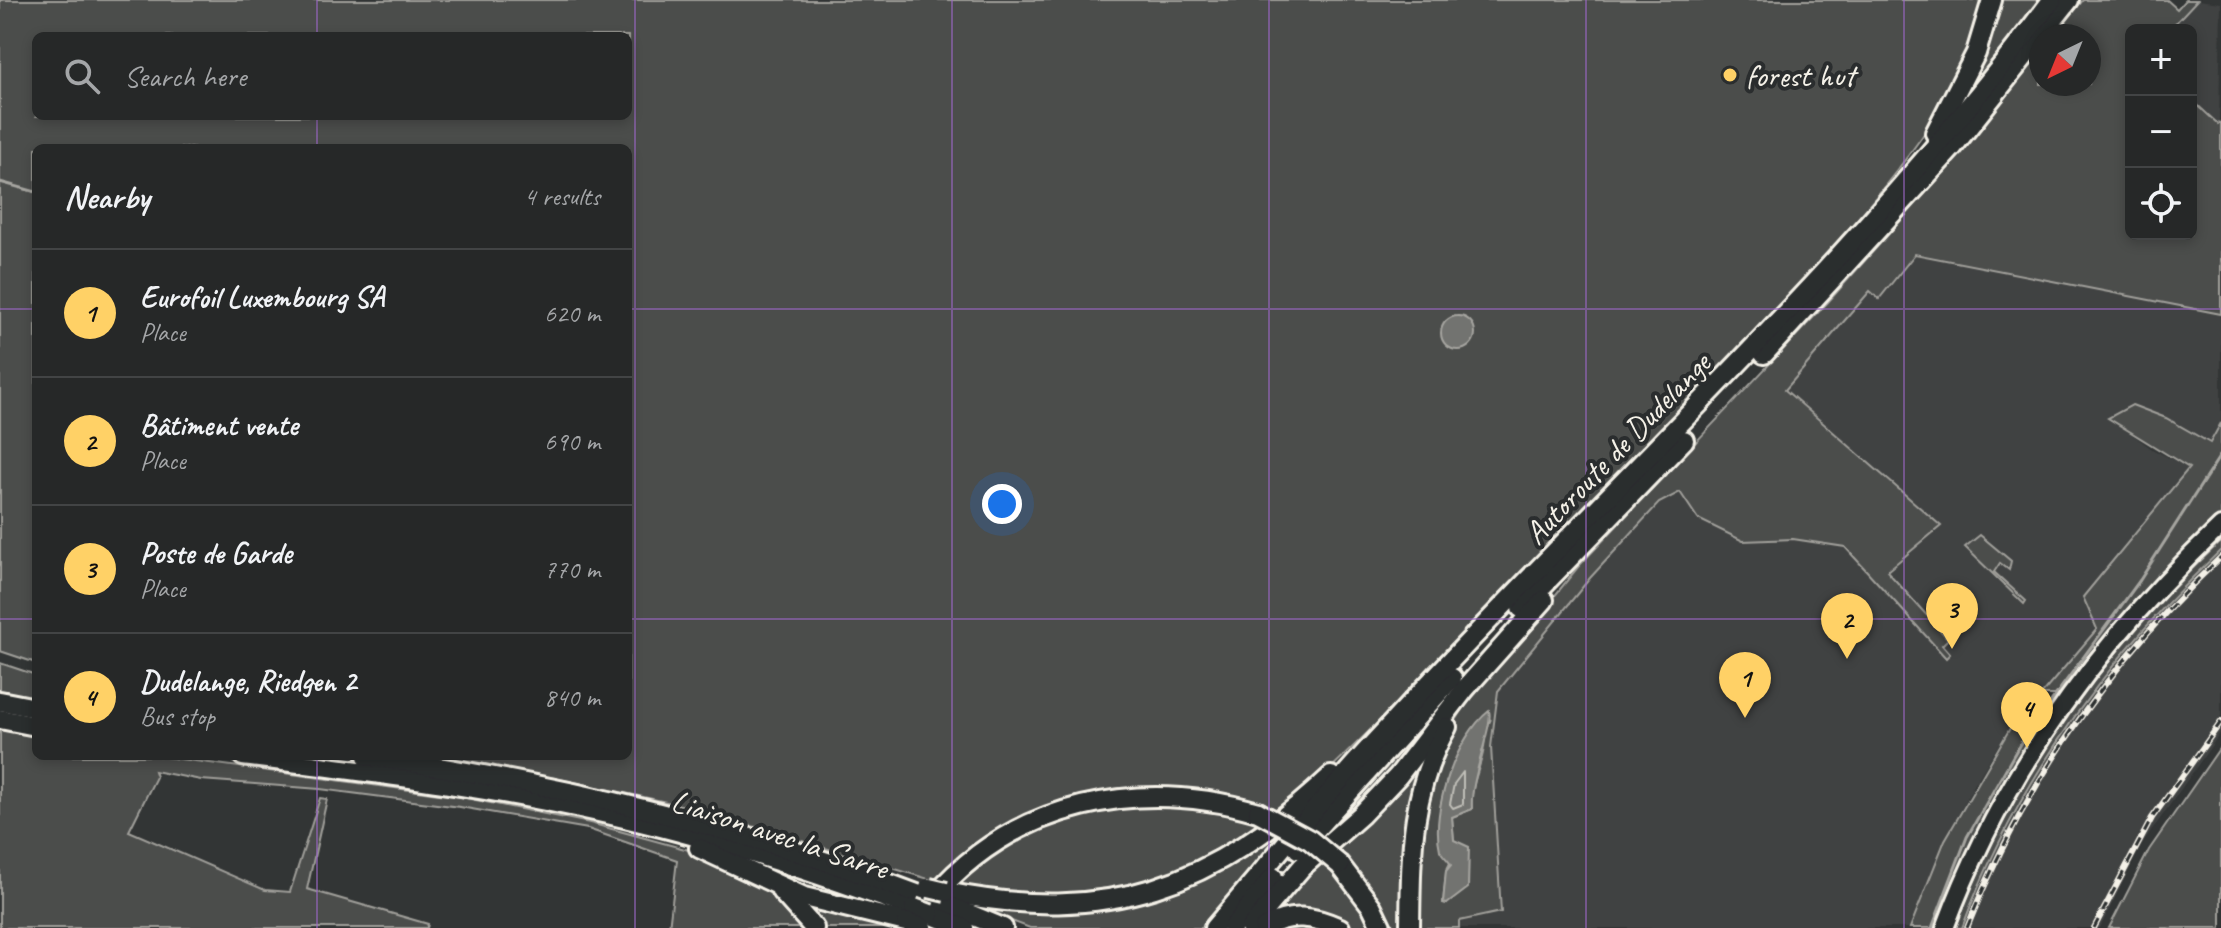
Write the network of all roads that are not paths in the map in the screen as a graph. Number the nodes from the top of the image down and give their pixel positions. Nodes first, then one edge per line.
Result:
1 (1992, 0) edge
2 (2052, 0) edge
3 (2069, 0) edge
4 (1896, 190) junction
5 (1632, 495) junction
6 (2221, 526) edge
7 (1493, 658) junction
8 (0, 701) edge
9 (32, 707) edge
10 (0, 719) edge
11 (32, 725) edge
12 (1382, 733) junction
13 (271, 760) edge
14 (390, 760) edge
15 (601, 815) junction
16 (766, 879) junction
17 (924, 910) edge
18 (814, 928) edge
19 (964, 928) edge
20 (1003, 928) edge
21 (1214, 928) edge
22 (1232, 928) edge
23 (1250, 928) edge
24 (1264, 928) edge
25 (1340, 928) edge
26 (1382, 928) edge
27 (1410, 928) edge
28 (1945, 928) edge

1 - 4 highway
2 - 4 highway, Autoroute de Dudelange
3 - 5 highway, Autoroute de Dudelange
4 - 12 highway, Autoroute de Dudelange
5 - 7 highway
5 - 22 highway, Autoroute de Dudelange
6 - 28 main road
7 - 23 highway
7 - 27 highway
8 - 9 highway
10 - 11 highway
12 - 17 highway
12 - 21 highway, Autoroute de Dudelange
13 - 15 highway, Liaison avec la Sarre
14 - 17 highway, Liaison avec la Sarre
15 - 16 highway
15 - 17 highway, Liaison avec la Sarre
16 - 17 highway
16 - 18 highway
17 - 19 highway, Liaison avec la Sarre
17 - 20 highway, Liaison avec la Sarre
17 - 26 highway, bridge
24 - 25 highway

